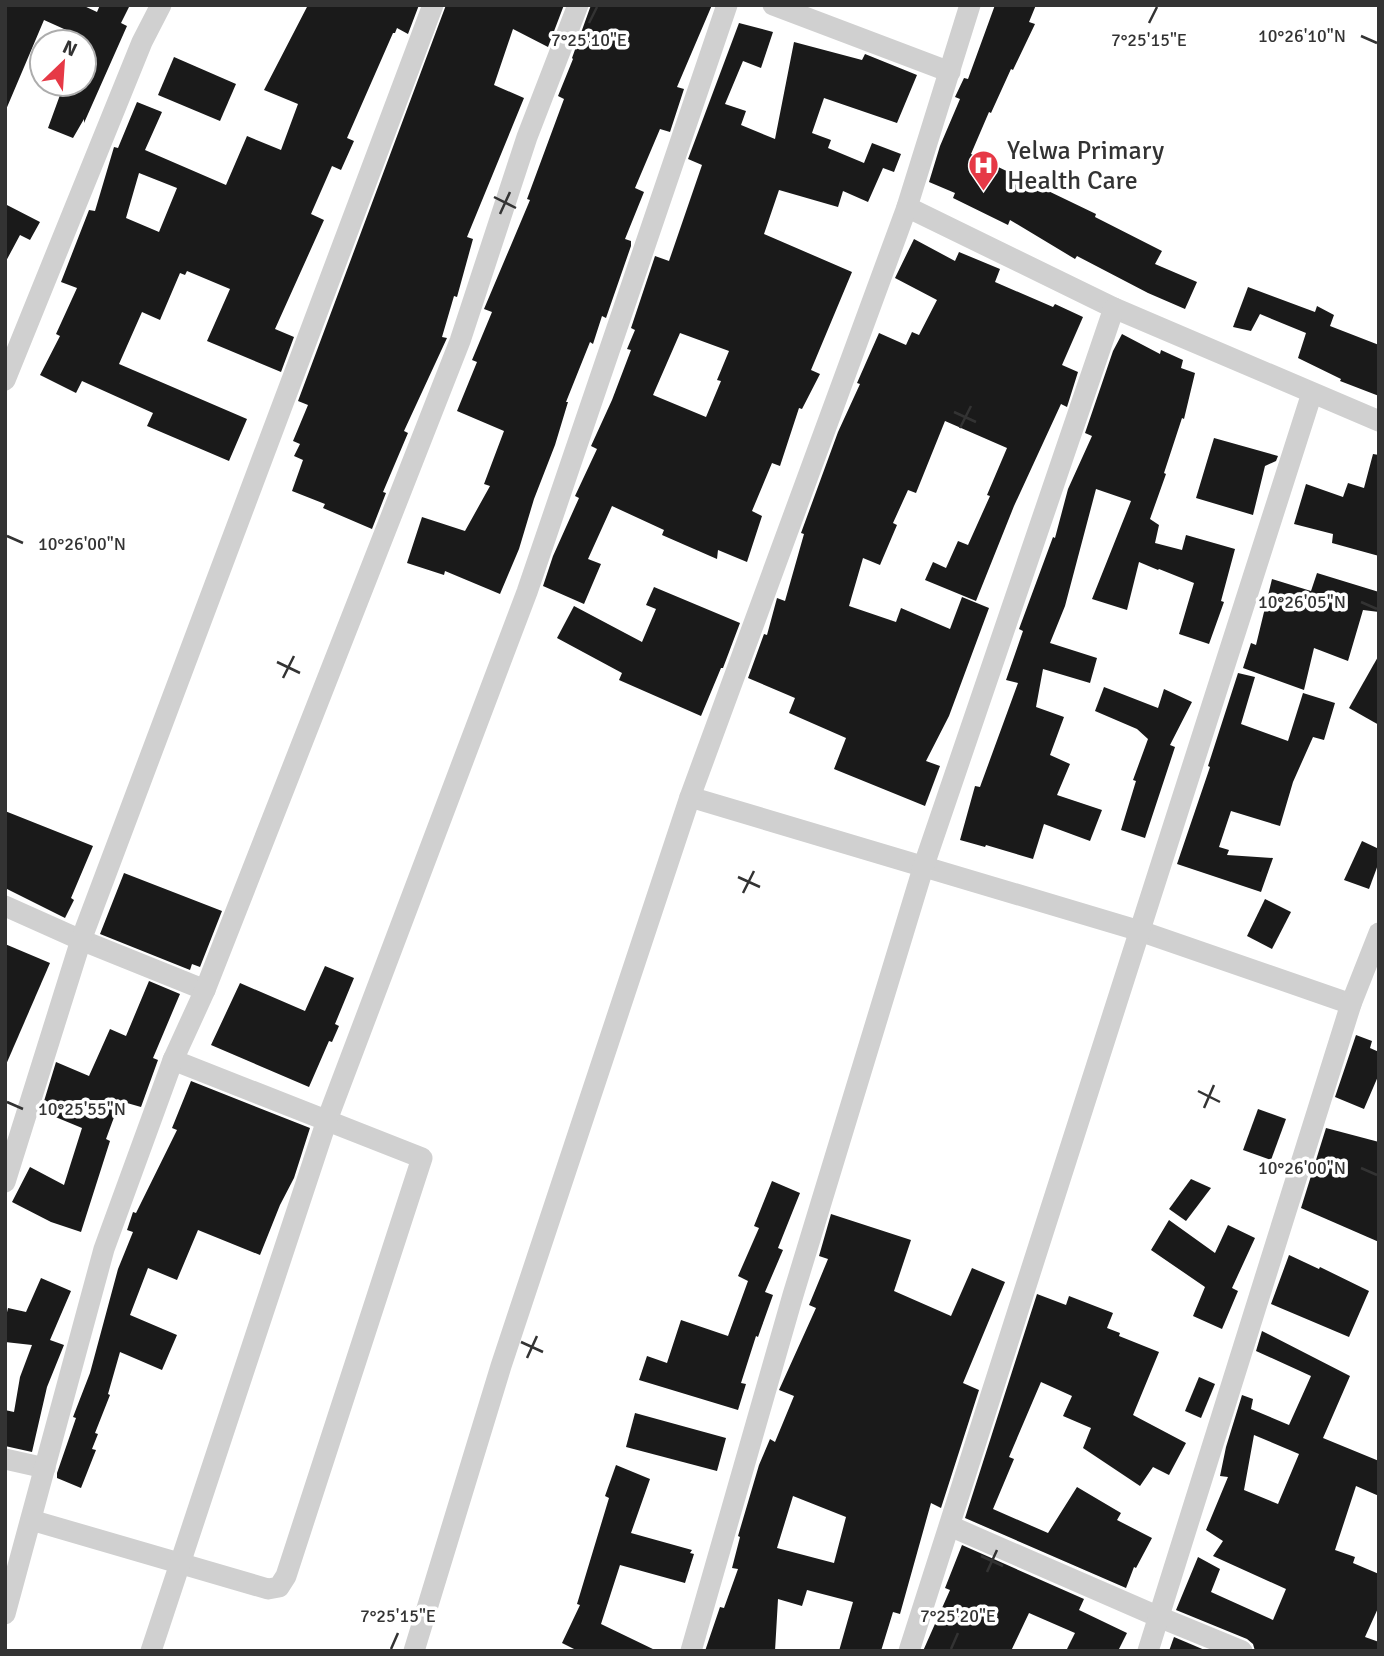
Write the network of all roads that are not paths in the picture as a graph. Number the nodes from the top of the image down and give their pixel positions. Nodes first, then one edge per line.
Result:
1 (161, 5) edge
2 (433, 5) edge
3 (578, 5) edge
4 (727, 5) edge
5 (970, 5) edge
6 (777, 6) edge
7 (950, 72) junction
8 (906, 207) junction
9 (1114, 307) junction
10 (9, 355) edge
11 (5, 380) edge
12 (1312, 393) junction
13 (1379, 421) edge
14 (690, 797) junction
15 (923, 865) junction
16 (5, 906) edge
17 (1140, 932) junction
18 (1379, 933) edge
19 (81, 940) junction
20 (205, 990) junction
21 (1351, 1004) junction
22 (173, 1060) junction
23 (327, 1120) junction
24 (5, 1182) edge
25 (5, 1459) edge
26 (45, 1468) junction
27 (30, 1520) junction
28 (950, 1526) junction
29 (179, 1564) junction
30 (5, 1614) edge
31 (1159, 1617) junction
32 (151, 1651) edge
33 (414, 1651) edge
34 (691, 1651) edge
35 (909, 1651) edge
36 (1149, 1651) edge
37 (1242, 1651) edge

1 - 10 street
2 - 19 street
3 - 20 street
4 - 23 street
5 - 7 street
6 - 7 street
7 - 8 street
8 - 9 street
8 - 14 street
9 - 12 street
9 - 15 street
10 - 11 street
12 - 13 street
12 - 17 street
14 - 15 street
14 - 33 street
15 - 17 street
15 - 34 street
16 - 19 street
17 - 21 street
17 - 28 street
18 - 21 street
19 - 20 street
19 - 24 street
20 - 22 street
21 - 31 street
22 - 23 street
22 - 26 street
23 - 29 street
23 - 29 street
25 - 26 street
26 - 27 street
27 - 29 street
27 - 30 street
28 - 31 street
28 - 35 street
29 - 32 street
31 - 36 street
31 - 37 street

